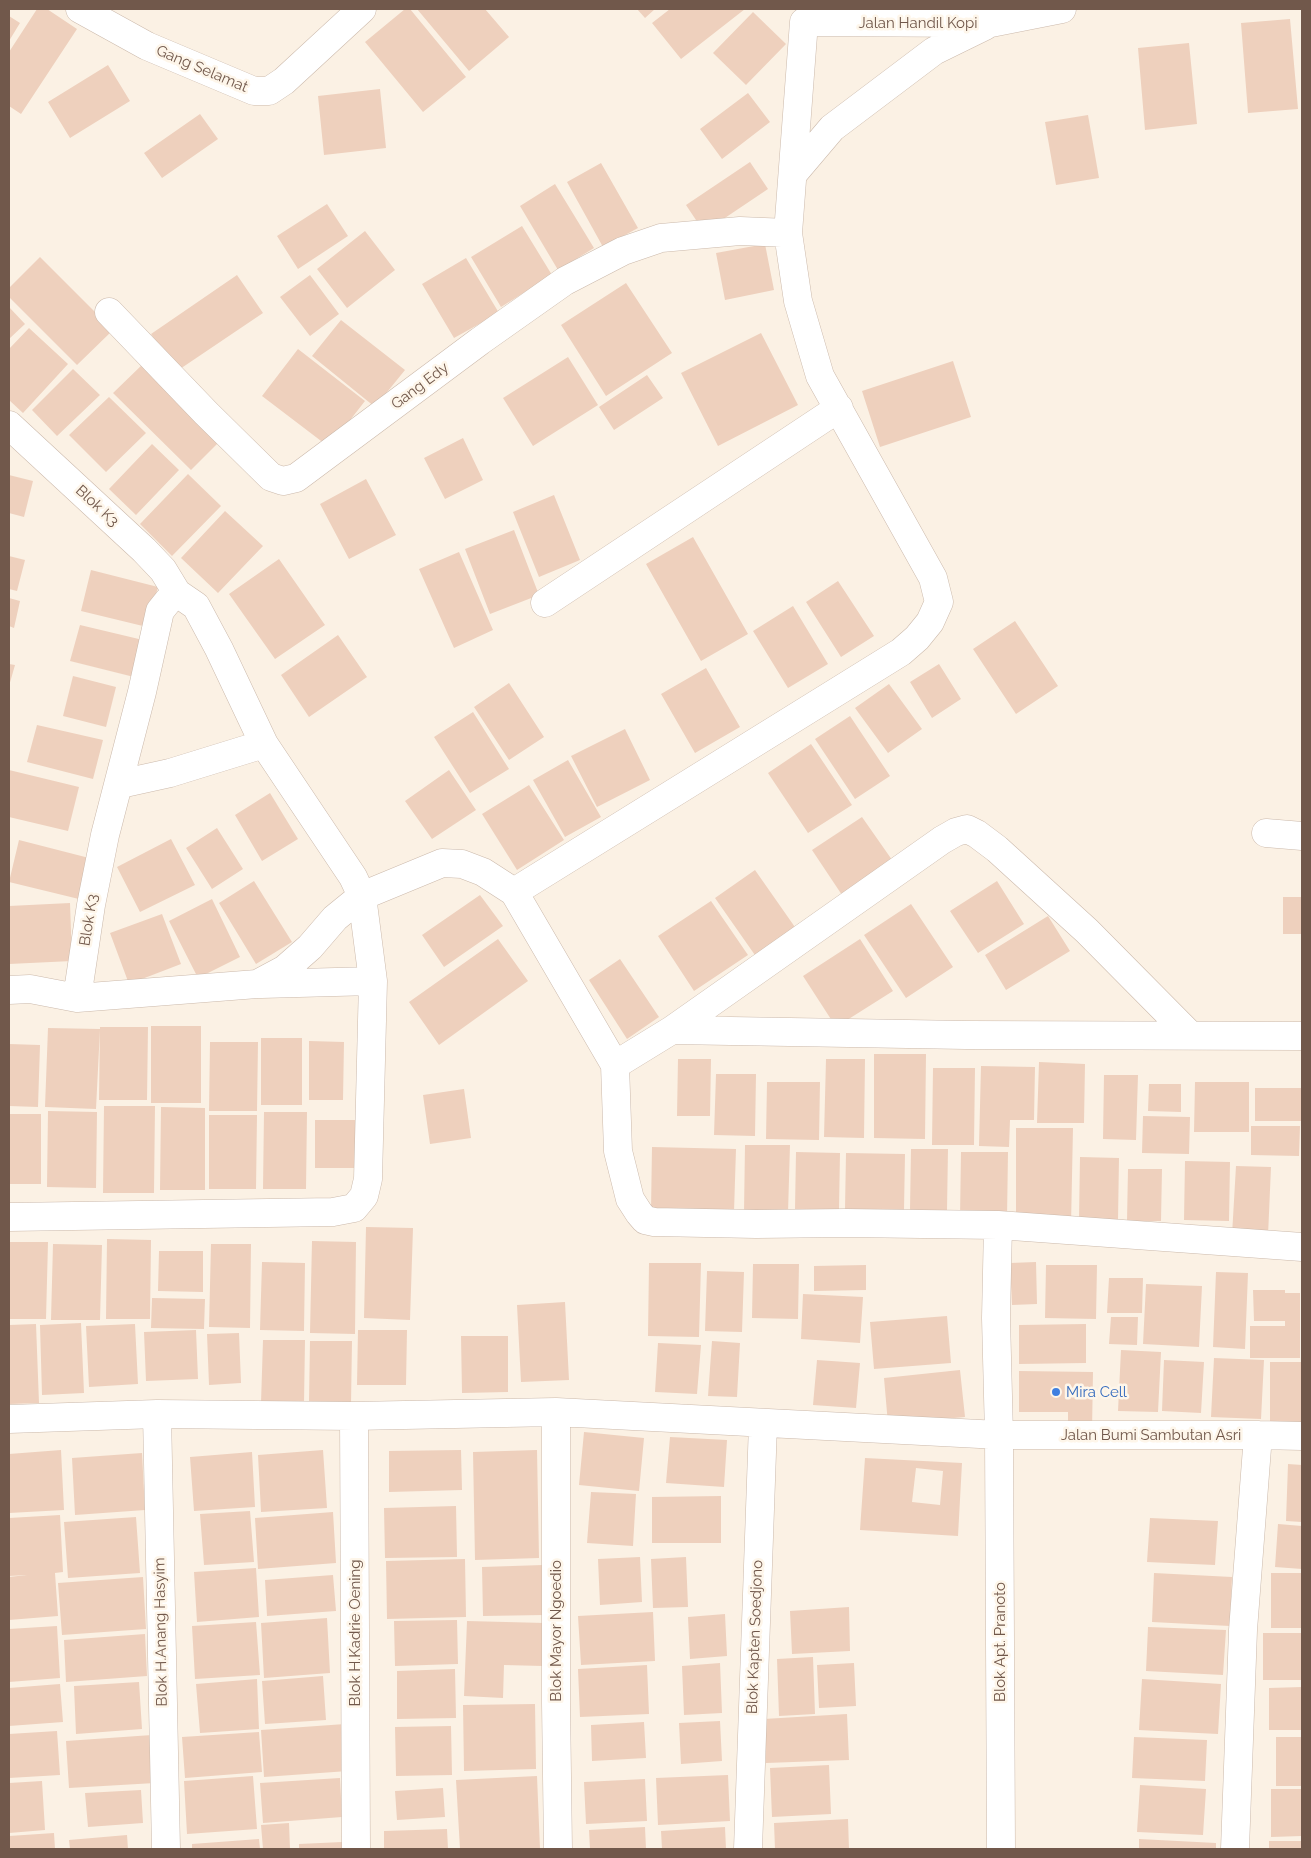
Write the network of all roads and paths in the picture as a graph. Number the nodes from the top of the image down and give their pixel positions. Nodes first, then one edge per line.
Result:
1 (80, 9) edge
2 (362, 9) edge
3 (1062, 9) edge
4 (798, 16) edge
5 (991, 23) junction
6 (793, 174) junction
7 (788, 233) junction
8 (109, 312) dead end
9 (839, 408) junction
10 (9, 425) edge
11 (177, 593) junction
12 (545, 603) dead end
13 (264, 744) junction
14 (120, 784) junction
15 (1266, 833) dead end
16 (1302, 836) edge
17 (514, 892) junction
18 (362, 896) junction
19 (373, 981) junction
20 (257, 984) junction
21 (9, 990) edge
22 (77, 998) junction
23 (672, 1030) junction
24 (1190, 1035) junction
25 (1302, 1036) edge
26 (615, 1065) junction
27 (9, 1217) edge
28 (998, 1225) junction
29 (1302, 1248) edge
30 (556, 1412) junction
31 (157, 1414) junction
32 (354, 1416) junction
33 (9, 1419) edge
34 (763, 1424) junction
35 (999, 1435) junction
36 (1258, 1435) junction
37 (1302, 1436) edge
38 (166, 1849) edge
39 (356, 1849) edge
40 (558, 1849) edge
41 (748, 1849) edge
42 (1001, 1849) edge
43 (1235, 1849) edge

1 - 2 street, Gang Selamat
3 - 5 street, Jalan Handil Kopi
4 - 5 street, Jalan Handil Kopi
4 - 6 street
5 - 6 street
6 - 7 street
7 - 8 street, Gang Edy
7 - 9 street
9 - 12 street
9 - 17 street
10 - 11 street, Blok K3
11 - 13 street, Blok K3
11 - 14 street, Blok K3
13 - 14 street
13 - 18 street, Blok K3
14 - 22 street, Blok K3
15 - 16 street
17 - 18 street
17 - 26 street
18 - 19 street, Blok K3
18 - 20 street
19 - 20 street
19 - 27 street, Blok K3
20 - 22 street
21 - 22 street
23 - 24 street
23 - 24 street
23 - 26 street
24 - 25 street
26 - 28 street
28 - 29 street
28 - 35 street, Blok Apt. Pranoto
30 - 32 street, Jalan Bumi Sambutan Asri
30 - 34 street, Jalan Bumi Sambutan Asri
30 - 40 street, Blok Mayor Ngoedio
31 - 32 street, Jalan Bumi Sambutan Asri
31 - 33 street, Jalan Bumi Sambutan Asri
31 - 38 street, Blok H.Anang Hasyim
32 - 39 street, Blok H.Kadrie Oening
34 - 35 street, Jalan Bumi Sambutan Asri
34 - 41 street, Blok Kapten Soedjono
35 - 36 street, Jalan Bumi Sambutan Asri
35 - 42 street, Blok Apt. Pranoto
36 - 37 street, Jalan Bumi Sambutan Asri
36 - 43 street

